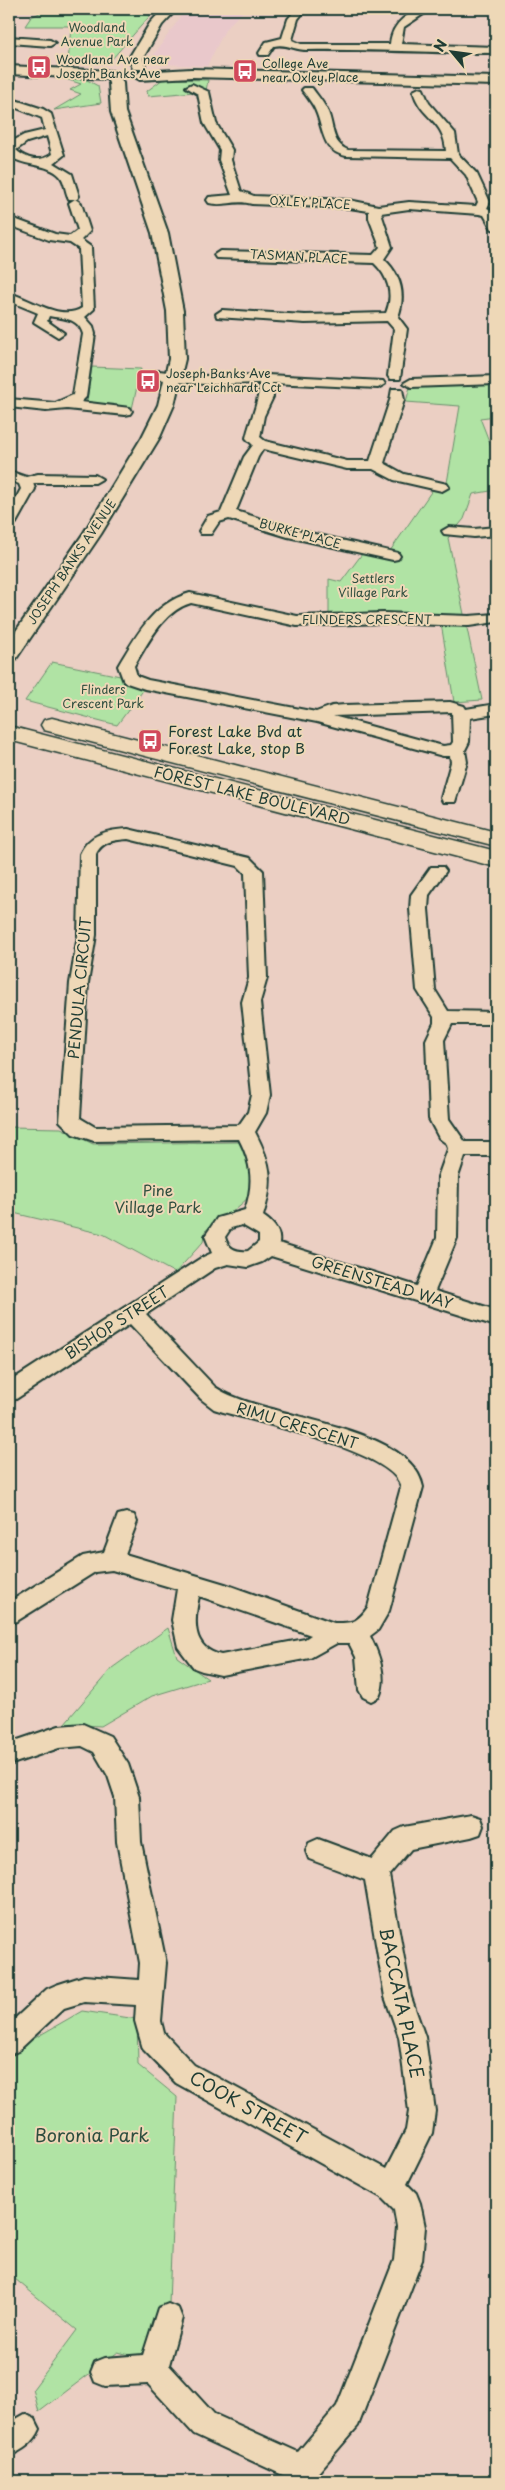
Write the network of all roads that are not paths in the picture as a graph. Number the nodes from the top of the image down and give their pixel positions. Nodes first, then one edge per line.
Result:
1 (170, 9) edge
2 (301, 9) edge
3 (426, 9) edge
4 (9, 40) edge
5 (287, 40) junction
6 (50, 43) dead end
7 (494, 46) edge
8 (141, 47) junction
9 (395, 48) junction
10 (264, 53) dead end
11 (116, 69) junction
12 (9, 70) edge
13 (139, 71) junction
14 (191, 80) junction
15 (496, 81) edge
16 (308, 90) dead end
17 (419, 91) dead end
18 (118, 96) junction
19 (9, 101) edge
20 (51, 132) junction
21 (9, 150) edge
22 (453, 155) junction
23 (47, 162) junction
24 (242, 196) junction
25 (213, 200) dead end
26 (378, 209) junction
27 (480, 210) junction
28 (9, 221) edge
29 (496, 226) edge
30 (72, 240) junction
31 (220, 255) dead end
32 (377, 259) junction
33 (172, 296) junction
34 (9, 297) edge
35 (45, 311) junction
36 (222, 314) dead end
37 (76, 316) junction
38 (391, 317) junction
39 (58, 334) dead end
40 (175, 337) junction
41 (200, 372) junction
42 (169, 374) junction
43 (396, 376) junction
44 (265, 379) junction
45 (496, 380) edge
46 (411, 383) junction
47 (378, 384) junction
48 (397, 392) junction
49 (9, 403) edge
50 (68, 406) junction
51 (125, 411) dead end
52 (260, 444) junction
53 (376, 465) junction
54 (9, 475) edge
55 (95, 479) dead end
56 (25, 481) junction
57 (442, 487) dead end
58 (228, 514) junction
59 (9, 523) edge
60 (206, 531) dead end
61 (450, 531) dead end
62 (496, 531) edge
63 (372, 553) junction
64 (393, 556) dead end
65 (366, 567) dead end
66 (496, 618) edge
67 (9, 655) edge
68 (496, 709) edge
69 (462, 714) junction
70 (9, 715) edge
71 (318, 717) junction
72 (9, 733) edge
73 (457, 750) junction
74 (448, 798) dead end
75 (496, 839) edge
76 (496, 859) edge
77 (436, 871) dead end
78 (442, 1017) junction
79 (496, 1018) edge
80 (246, 1132) junction
81 (458, 1149) junction
82 (496, 1149) edge
83 (252, 1219) junction
84 (267, 1247) junction
85 (226, 1256) junction
86 (423, 1296) junction
87 (132, 1313) junction
88 (496, 1318) edge
89 (9, 1393) edge
90 (126, 1522) dead end
91 (112, 1560) junction
92 (190, 1583) junction
93 (9, 1614) edge
94 (345, 1633) junction
95 (371, 1690) dead end
96 (9, 1754) edge
97 (471, 1826) dead end
98 (318, 1851) dead end
99 (376, 1872) junction
100 (151, 1992) junction
101 (9, 2042) edge
102 (391, 2187) junction
103 (168, 2318) dead end
104 (154, 2369) junction
105 (105, 2372) dead end
106 (302, 2475) edge

1 - 8 street
2 - 5 street
3 - 9 street
4 - 6 street
5 - 9 street
5 - 10 street
7 - 9 street
8 - 11 street
8 - 13 street
11 - 12 street
11 - 13 street
11 - 18 street, JOSEPH BANKS AVENUE
13 - 14 street
13 - 18 street
14 - 15 street
14 - 24 street
16 - 22 street
17 - 22 street
18 - 33 street, JOSEPH BANKS AVENUE
19 - 20 street
20 - 21 street
20 - 23 street
21 - 23 street
22 - 27 street
23 - 30 street
24 - 25 street, OXLEY PLACE
24 - 26 street, OXLEY PLACE
26 - 27 street, OXLEY PLACE
26 - 32 street
27 - 29 street
28 - 30 street
30 - 37 street
31 - 32 street, TASMAN PLACE
32 - 38 street
33 - 40 street, JOSEPH BANKS AVENUE
33 - 42 street, JOSEPH BANKS AVENUE
34 - 35 street
35 - 37 street
35 - 39 street
36 - 38 street
37 - 50 street
38 - 43 street
40 - 41 street
40 - 42 street, JOSEPH BANKS AVENUE
41 - 42 street
41 - 44 street
42 - 44 street
42 - 67 street, JOSEPH BANKS AVENUE
43 - 46 street
43 - 47 street
44 - 47 street
44 - 52 street
45 - 46 street
46 - 48 street
47 - 48 street
48 - 53 street
49 - 50 street
50 - 51 street
52 - 53 street
52 - 58 street
53 - 57 street
54 - 56 street
55 - 56 street
56 - 59 street
58 - 60 street
58 - 63 street, BURKE PLACE
61 - 62 street
63 - 64 street, BURKE PLACE
63 - 65 street
66 - 71 street, FLINDERS CRESCENT
68 - 69 street, FLINDERS CRESCENT
69 - 71 street, FLINDERS CRESCENT
69 - 73 street
70 - 75 main road, FOREST LAKE BOULEVARD
71 - 73 street, FLINDERS CRESCENT
72 - 76 main road, FOREST LAKE BOULEVARD
73 - 74 street
77 - 78 street
78 - 79 street
78 - 81 street
80 - 80 street, PENDULA CIRCUIT
80 - 83 street
81 - 82 street
81 - 86 street
83 - 84 street
83 - 85 street
84 - 85 street
84 - 86 street, GREENSTEAD WAY
85 - 87 street, BISHOP STREET
86 - 88 street, GREENSTEAD WAY
87 - 89 street, BISHOP STREET
87 - 94 street, RIMU CRESCENT
90 - 91 street
91 - 92 street
91 - 93 street
92 - 94 street
92 - 94 street, RIMU CRESCENT
94 - 95 street
96 - 100 street, COOK STREET
97 - 99 street
98 - 99 street
99 - 102 street, BACCATA PLACE
100 - 101 street
100 - 102 street, COOK STREET
102 - 106 street, COOK STREET
103 - 104 street
104 - 105 street
104 - 106 street

